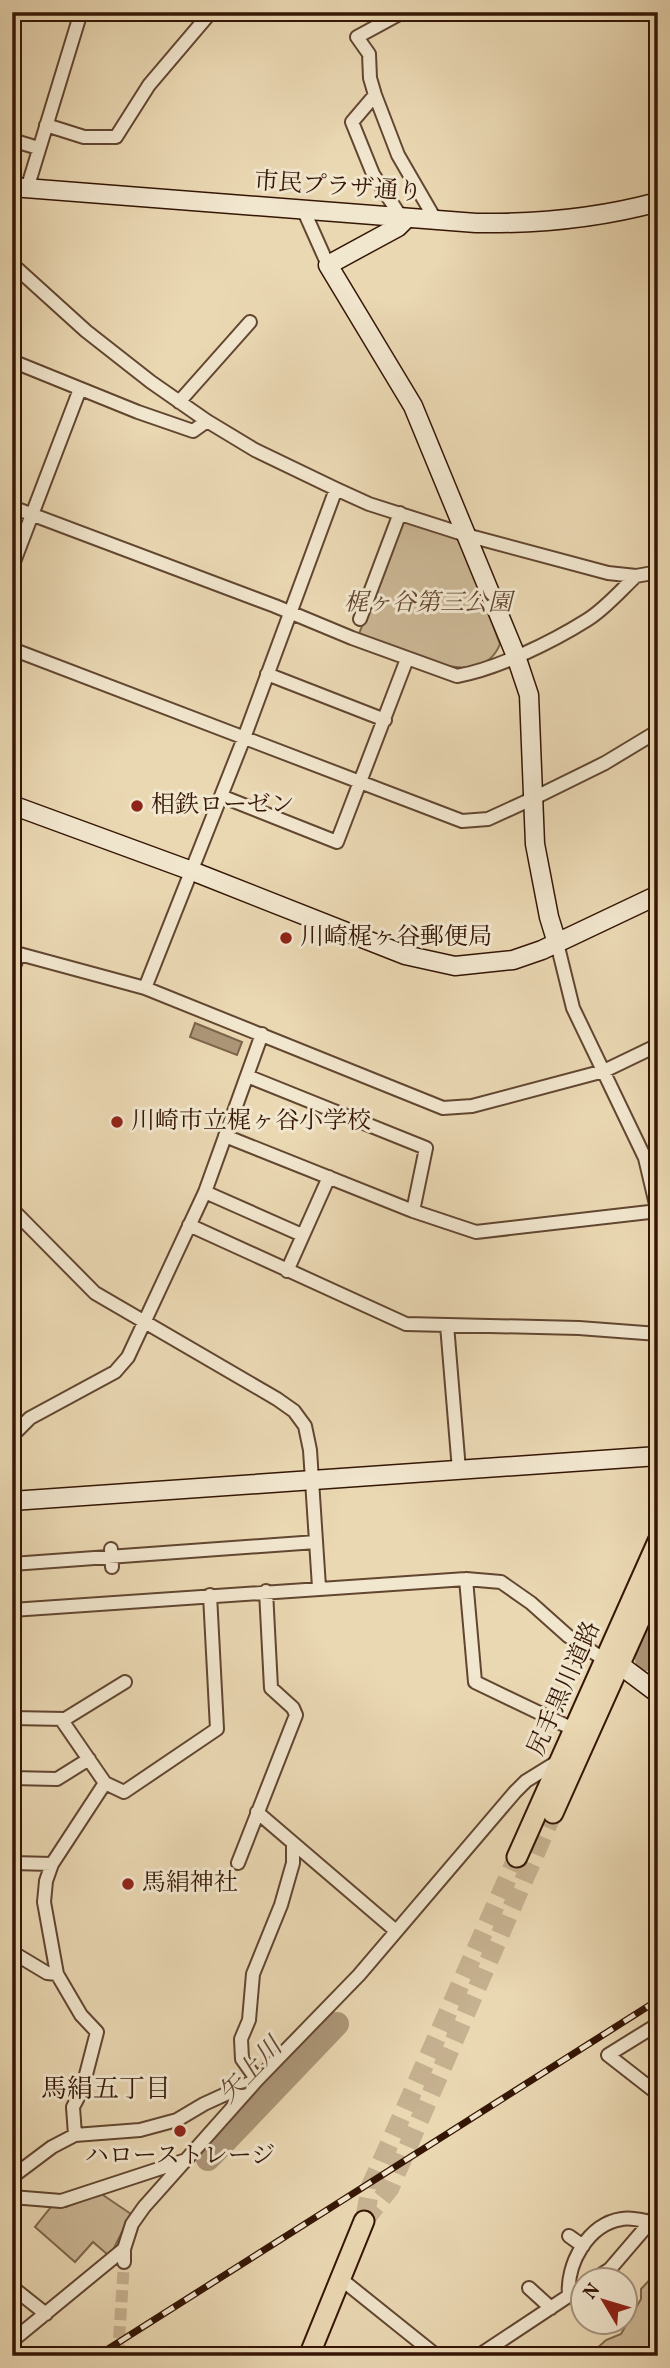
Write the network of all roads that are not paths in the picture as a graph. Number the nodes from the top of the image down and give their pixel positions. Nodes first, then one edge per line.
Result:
1 (81, 12) edge
2 (211, 12) edge
3 (403, 12) edge
4 (374, 95) junction
5 (46, 125) junction
6 (12, 140) edge
7 (38, 148) junction
8 (20, 188) edge
9 (658, 202) edge
10 (303, 209) junction
11 (404, 217) junction
12 (435, 219) junction
13 (12, 264) edge
14 (328, 265) junction
15 (250, 322) dead end
16 (12, 361) edge
17 (80, 389) junction
18 (179, 402) junction
19 (207, 422) junction
20 (336, 489) junction
21 (12, 507) edge
22 (400, 513) junction
23 (33, 516) junction
24 (466, 535) junction
25 (12, 567) edge
26 (658, 572) edge
27 (636, 576) junction
28 (289, 612) junction
29 (360, 619) dead end
30 (12, 649) edge
31 (516, 656) junction
32 (407, 659) junction
33 (267, 674) junction
34 (385, 720) junction
35 (658, 731) edge
36 (244, 737) junction
37 (361, 783) junction
38 (221, 796) junction
39 (534, 798) junction
40 (12, 805) edge
41 (192, 871) junction
42 (658, 895) edge
43 (557, 943) junction
44 (16, 953) edge
45 (12, 971) edge
46 (145, 988) junction
47 (262, 1034) junction
48 (658, 1045) edge
49 (604, 1071) junction
50 (247, 1076) junction
51 (225, 1136) junction
52 (329, 1177) junction
53 (205, 1192) junction
54 (12, 1209) edge
55 (413, 1211) junction
56 (658, 1211) edge
57 (189, 1226) junction
58 (302, 1235) junction
59 (287, 1271) junction
60 (145, 1322) junction
61 (447, 1325) junction
62 (658, 1334) edge
63 (12, 1436) edge
64 (658, 1456) edge
65 (459, 1470) junction
66 (313, 1480) junction
67 (12, 1501) edge
68 (658, 1541) edge
69 (316, 1542) junction
70 (12, 1564) edge
71 (466, 1579) junction
72 (658, 1579) edge
73 (319, 1587) junction
74 (266, 1591) junction
75 (210, 1595) junction
76 (12, 1610) edge
77 (613, 1662) junction
78 (125, 1682) dead end
79 (656, 1692) dead end
80 (12, 1718) edge
81 (61, 1719) junction
82 (575, 1730) junction
83 (89, 1759) junction
84 (560, 1760) junction
85 (12, 1779) edge
86 (105, 1783) junction
87 (257, 1812) junction
88 (553, 1813) tunnel mouth
89 (293, 1843) junction
90 (517, 1857) tunnel mouth
91 (12, 1863) edge
92 (238, 1863) dead end
93 (52, 1864) junction
94 (396, 1931) junction
95 (12, 1952) edge
96 (57, 1974) junction
97 (658, 2024) edge
98 (257, 2080) junction
99 (658, 2094) edge
100 (75, 2135) junction
101 (183, 2161) junction
102 (12, 2177) edge
103 (12, 2197) edge
104 (654, 2218) edge
105 (364, 2221) tunnel mouth
106 (569, 2236) dead end
107 (583, 2246) junction
108 (573, 2266) edge
109 (613, 2266) edge
110 (341, 2279) junction
111 (12, 2287) edge
112 (529, 2288) dead end
113 (568, 2297) edge
114 (551, 2308) junction
115 (46, 2314) junction
116 (12, 2341) edge
117 (309, 2356) edge
118 (437, 2356) edge
119 (478, 2356) edge

1 - 5 street
2 - 5 street
3 - 4 street
4 - 11 street
4 - 12 street
5 - 7 street
6 - 7 street
7 - 8 street
8 - 10 street, 市民プラザ通り
9 - 12 street, 市民プラザ通り
10 - 11 street, 市民プラザ通り
10 - 14 street
11 - 12 street, 市民プラザ通り
11 - 14 street
13 - 18 street
14 - 24 street
15 - 18 street
16 - 17 street
17 - 19 street
17 - 23 street
18 - 19 street
19 - 20 street
20 - 22 street
20 - 28 street
21 - 23 street
22 - 24 street
22 - 29 street
23 - 25 street
23 - 28 street
24 - 27 street
24 - 31 street
26 - 27 street
27 - 31 street
28 - 32 street
28 - 33 street
30 - 36 street
31 - 32 street
31 - 39 street
32 - 34 street
33 - 34 street
33 - 36 street
34 - 37 street
35 - 39 street
36 - 37 street
36 - 38 street
37 - 38 street
37 - 39 street
38 - 41 street
39 - 43 street
40 - 41 street
41 - 43 street
41 - 46 street
42 - 43 street
43 - 49 street
44 - 45 street
44 - 46 street
46 - 47 street
47 - 49 street
47 - 50 street
48 - 49 street
49 - 56 street
50 - 51 street
50 - 55 street
51 - 52 street
51 - 53 street
52 - 55 street
52 - 58 street
53 - 57 street
53 - 58 street
54 - 60 street
55 - 56 street
57 - 59 street
57 - 60 street
58 - 59 street
59 - 61 street
60 - 63 street
60 - 66 street
61 - 62 street
61 - 65 street
64 - 65 street
65 - 66 street
66 - 67 street
66 - 69 street
68 - 77 main road, 尻手黒川道路
69 - 70 street
69 - 73 street
71 - 73 street
71 - 77 street
71 - 82 street
72 - 77 main road, 尻手黒川道路
73 - 74 street
74 - 75 street
74 - 87 street
75 - 76 street
75 - 86 street
77 - 79 street
77 - 82 main road, 尻手黒川道路
77 - 88 main road, 尻手黒川道路
78 - 81 street
80 - 81 street
81 - 83 street
82 - 84 main road, 尻手黒川道路
83 - 85 street
83 - 86 street
84 - 90 main road, 尻手黒川道路
84 - 94 street
86 - 93 street
87 - 89 street
87 - 92 street
89 - 94 street
89 - 98 street
91 - 93 street
93 - 96 street
94 - 98 street
95 - 96 street
96 - 100 street
97 - 99 street
98 - 100 street
98 - 101 street
100 - 102 street
101 - 103 street
101 - 115 street
104 - 107 street
104 - 109 street
105 - 110 main road
106 - 107 street
107 - 108 street
110 - 117 main road
110 - 118 street
111 - 115 street
112 - 114 street
113 - 114 street
114 - 119 street
115 - 116 street

